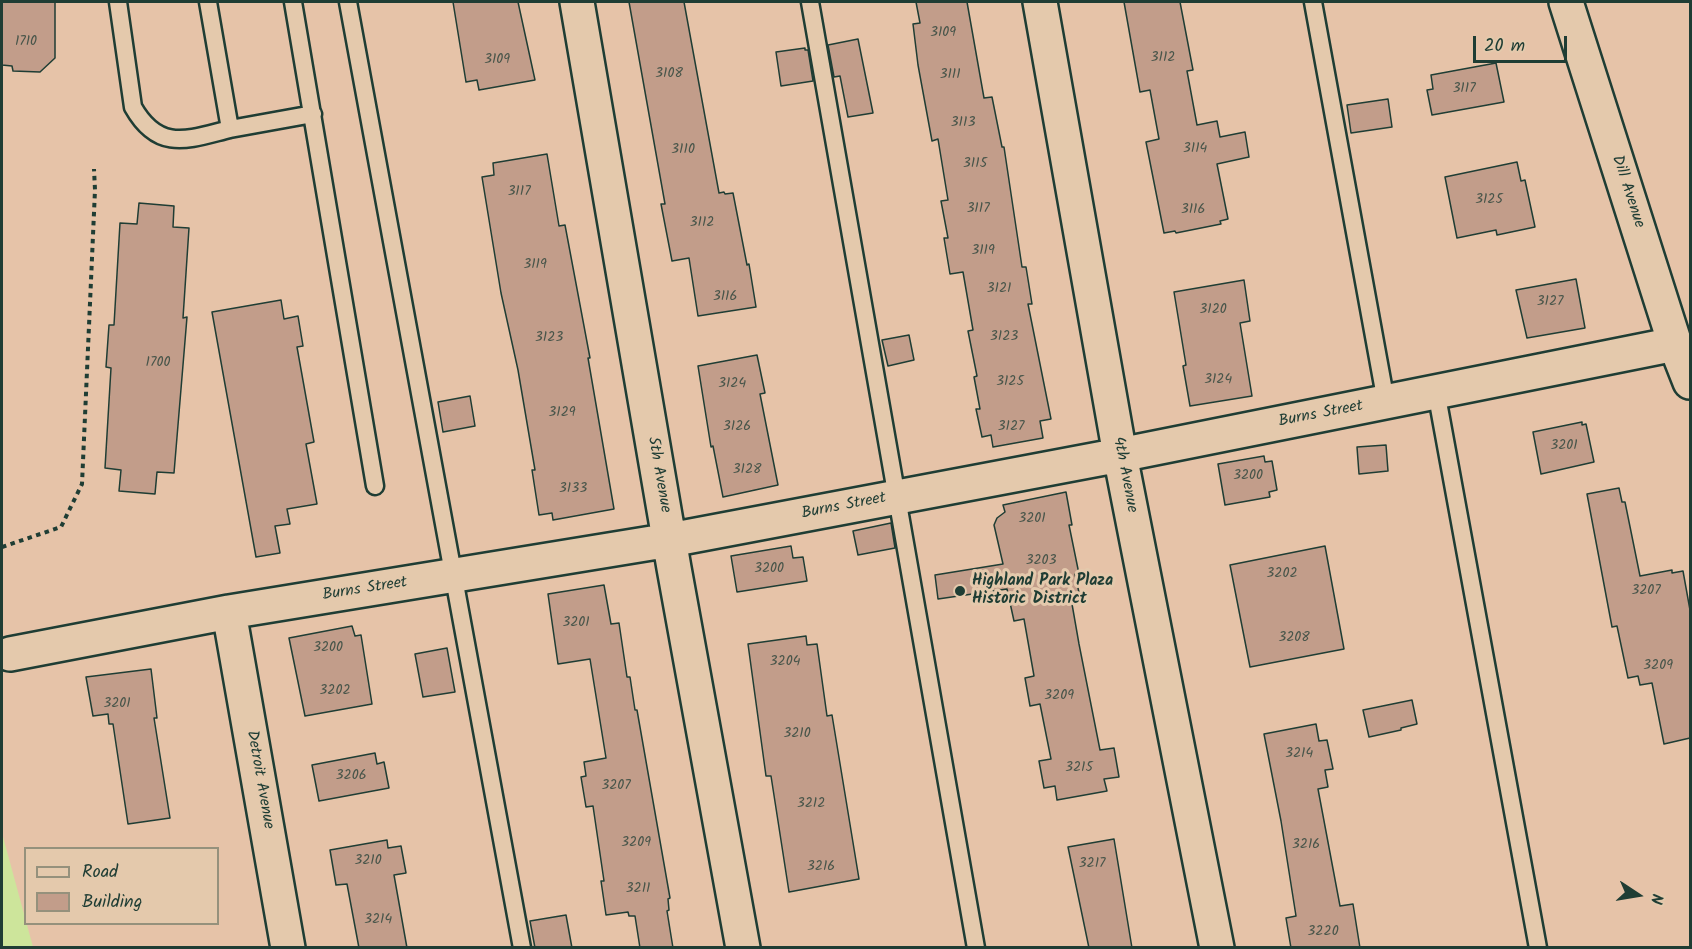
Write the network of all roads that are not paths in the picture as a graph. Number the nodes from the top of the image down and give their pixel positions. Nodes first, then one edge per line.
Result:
1 (118, 2) edge
2 (208, 2) edge
3 (293, 2) edge
4 (348, 2) edge
5 (577, 2) edge
6 (810, 2) edge
7 (1040, 2) edge
8 (1312, 2) edge
9 (1566, 2) edge
10 (312, 114) junction
11 (230, 129) junction
12 (1675, 344) junction
13 (1690, 382) edge
14 (1436, 392) junction
15 (1386, 402) junction
16 (1120, 455) junction
17 (375, 486) dead end
18 (895, 497) junction
19 (670, 540) junction
20 (453, 575) junction
21 (229, 612) junction
22 (10, 654) dead end
23 (288, 948) edge
24 (522, 948) edge
25 (742, 948) edge
26 (976, 948) edge
27 (1217, 948) edge
28 (1538, 948) edge

1 - 11 lane
2 - 11 lane
3 - 10 lane
4 - 20 lane
5 - 19 street, 5th Avenue
6 - 18 lane
7 - 16 street, 4th Avenue
8 - 15 lane
9 - 12 street, Dill Avenue
10 - 11 lane
10 - 17 lane
12 - 13 street, Dill Avenue
12 - 14 street, Burns Street
14 - 15 street, Burns Street
14 - 28 lane
15 - 16 street, Burns Street
16 - 18 street, Burns Street
16 - 27 street, 4th Avenue
18 - 19 street, Burns Street
18 - 26 lane
19 - 20 street, Burns Street
19 - 25 street, 5th Avenue
20 - 21 street, Burns Street
20 - 24 lane
21 - 22 street, Burns Street
21 - 23 street, Detroit Avenue

